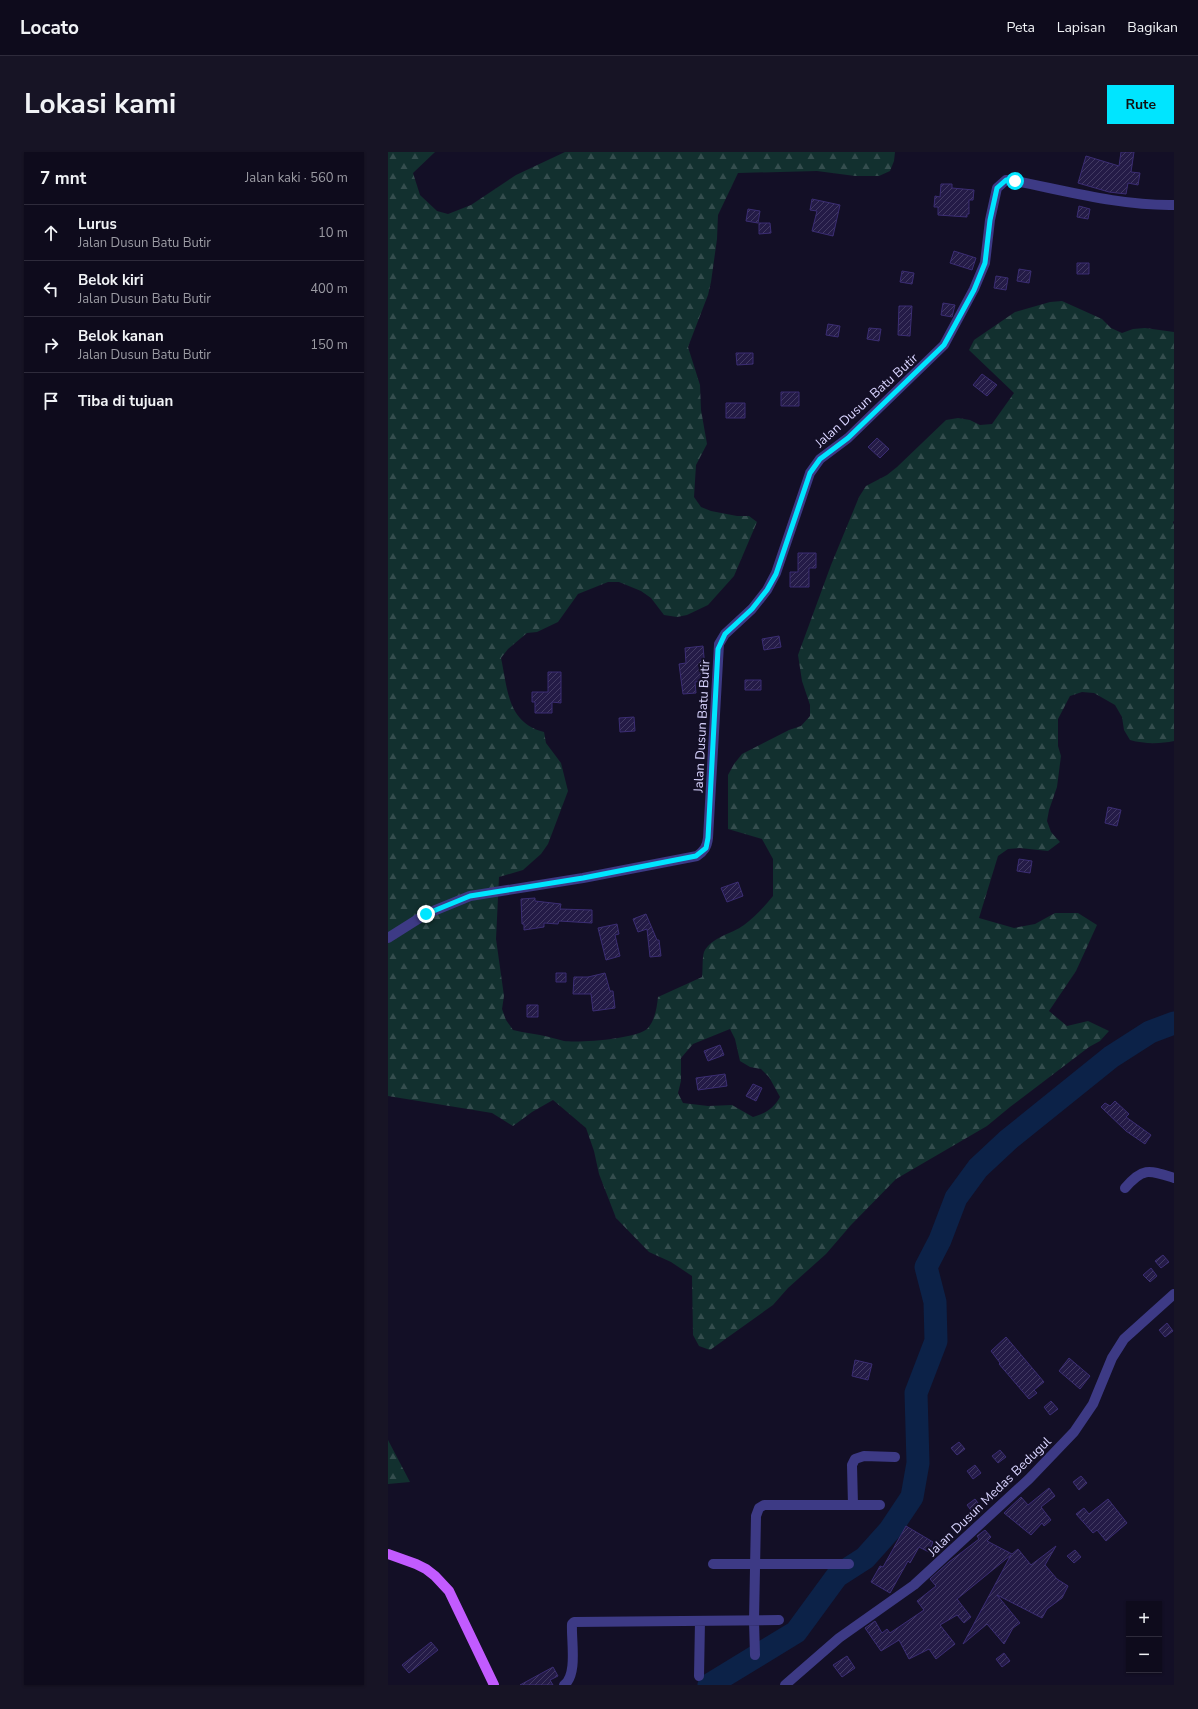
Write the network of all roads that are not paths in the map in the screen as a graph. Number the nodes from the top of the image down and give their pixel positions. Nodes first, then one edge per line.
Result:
1 (1174, 205) edge
2 (388, 938) edge
3 (1174, 1178) edge
4 (1125, 1188) dead end
5 (1174, 1294) edge
6 (895, 1457) dead end
7 (853, 1505) junction
8 (880, 1505) dead end
9 (388, 1554) edge
10 (712, 1564) dead end
11 (755, 1564) junction
12 (849, 1564) dead end
13 (779, 1620) dead end
14 (700, 1621) junction
15 (754, 1621) junction
16 (755, 1655) dead end
17 (699, 1676) dead end
18 (494, 1685) edge
19 (564, 1685) edge
20 (785, 1685) edge

1 - 2 street, Jalan Dusun Batu Butir
3 - 4 street
5 - 20 street, Jalan Dusun Medas Bedugul
6 - 7 street
7 - 8 street
7 - 11 street
9 - 18 main road
10 - 11 street
11 - 12 street
11 - 15 street
13 - 15 street
14 - 15 street
14 - 17 street
14 - 19 street
15 - 16 street

